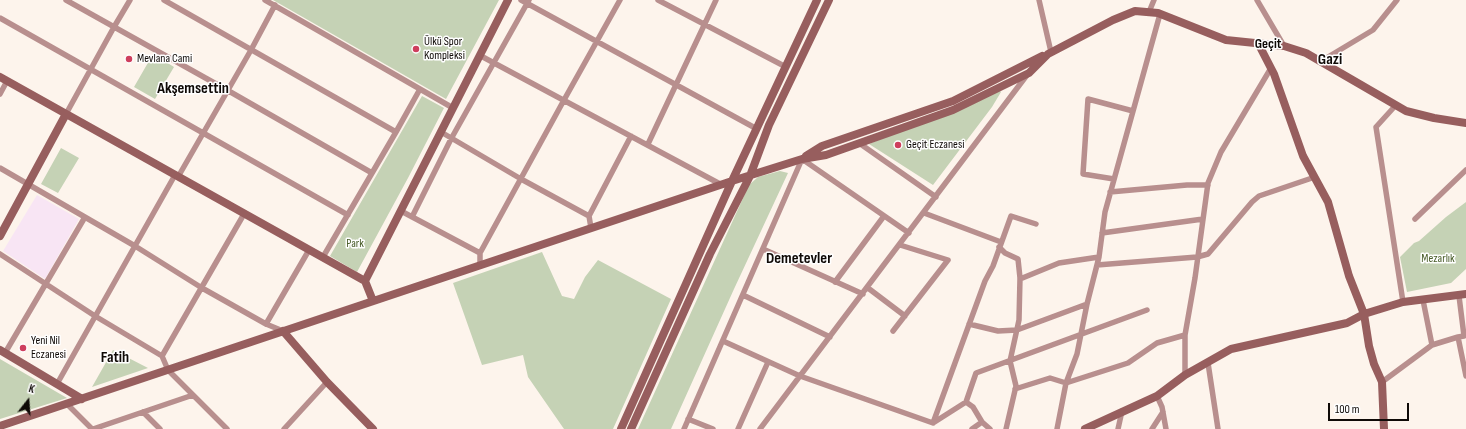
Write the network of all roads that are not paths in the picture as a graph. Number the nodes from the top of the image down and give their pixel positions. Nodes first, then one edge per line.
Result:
1 (66, 0) edge
2 (130, 0) edge
3 (164, 0) edge
4 (265, 0) edge
5 (508, 0) edge
6 (521, 0) edge
7 (620, 0) edge
8 (658, 0) edge
9 (716, 0) edge
10 (818, 0) edge
11 (829, 0) edge
12 (1039, 0) edge
13 (1154, 0) edge
14 (1257, 0) edge
15 (1397, 0) edge
16 (528, 2) edge
17 (275, 5) junction
18 (1148, 12) junction
19 (1160, 14) junction
20 (0, 18) edge
21 (705, 25) junction
22 (114, 27) junction
23 (598, 42) junction
24 (1258, 43) junction
25 (1284, 46) junction
26 (251, 50) junction
27 (1049, 53) junction
28 (481, 56) junction
29 (1323, 62) junction
30 (494, 63) junction
31 (786, 66) junction
32 (1271, 68) junction
33 (90, 69) junction
34 (1029, 73) junction
35 (4, 79) edge
36 (676, 85) junction
37 (420, 89) junction
38 (227, 90) junction
39 (0, 94) edge
40 (564, 100) junction
41 (1396, 105) junction
42 (453, 108) junction
43 (1133, 110) junction
44 (66, 114) junction
45 (1466, 121) edge
46 (757, 129) junction
47 (203, 132) junction
48 (396, 132) junction
49 (441, 132) junction
50 (631, 136) junction
51 (451, 139) junction
52 (859, 143) junction
53 (648, 144) junction
54 (802, 159) junction
55 (0, 168) edge
56 (1466, 170) edge
57 (372, 173) junction
58 (176, 176) junction
59 (750, 176) junction
60 (1315, 177) junction
61 (521, 179) junction
62 (1114, 179) junction
63 (732, 181) junction
64 (28, 184) junction
65 (722, 185) junction
66 (1208, 185) junction
67 (1110, 192) junction
68 (936, 197) junction
69 (401, 211) junction
70 (924, 213) junction
71 (244, 214) junction
72 (348, 215) junction
73 (589, 216) junction
74 (884, 216) junction
75 (86, 217) junction
76 (412, 217) junction
77 (1203, 219) junction
78 (1415, 219) dead end
79 (1036, 224) dead end
80 (591, 228) junction
81 (909, 233) junction
82 (1102, 233) junction
83 (0, 236) edge
84 (1000, 244) junction
85 (900, 245) junction
86 (135, 246) junction
87 (763, 249) junction
88 (309, 250) junction
89 (480, 253) junction
90 (0, 254) edge
91 (323, 257) junction
92 (1098, 257) junction
93 (1198, 257) junction
94 (480, 265) junction
95 (1097, 265) junction
96 (1020, 279) junction
97 (365, 281) junction
98 (835, 282) junction
99 (46, 284) junction
100 (202, 288) junction
101 (868, 288) junction
102 (862, 294) junction
103 (743, 295) junction
104 (1462, 295) edge
105 (1423, 300) junction
106 (372, 301) junction
107 (1403, 302) junction
108 (1087, 304) junction
109 (1146, 310) dead end
110 (1364, 314) junction
111 (95, 316) junction
112 (905, 316) junction
113 (266, 324) junction
114 (969, 324) junction
115 (1017, 330) junction
116 (283, 331) junction
117 (893, 331) dead end
118 (1082, 334) junction
119 (1185, 335) junction
120 (1465, 336) edge
121 (830, 337) junction
122 (1458, 337) junction
123 (722, 342) junction
124 (1432, 345) junction
125 (2, 351) edge
126 (162, 356) junction
127 (1010, 360) junction
128 (768, 362) junction
129 (1208, 363) junction
130 (168, 370) junction
131 (1185, 375) junction
132 (800, 376) junction
133 (1466, 376) edge
134 (327, 382) junction
135 (1382, 382) junction
136 (1066, 383) junction
137 (57, 384) junction
138 (1015, 390) junction
139 (192, 395) junction
140 (1156, 396) junction
141 (82, 399) junction
142 (966, 402) junction
143 (67, 404) junction
144 (1122, 411) junction
145 (1163, 411) junction
146 (143, 412) junction
147 (688, 419) junction
148 (982, 422) junction
149 (933, 423) junction
150 (0, 426) edge
151 (93, 429) edge
152 (160, 429) edge
153 (227, 429) edge
154 (284, 429) edge
155 (373, 429) edge
156 (621, 429) edge
157 (632, 429) edge
158 (684, 429) edge
159 (713, 429) edge
160 (738, 429) edge
161 (760, 429) edge
162 (972, 429) edge
163 (990, 429) edge
164 (1006, 429) edge
165 (1057, 429) edge
166 (1085, 429) edge
167 (1118, 429) edge
168 (1152, 429) edge
169 (1166, 429) edge
170 (1218, 429) edge
171 (1384, 429) edge

1 - 22 street
2 - 22 street
3 - 26 street
4 - 17 street
5 - 28 street
6 - 16 street
7 - 23 street
8 - 21 street
9 - 21 street
10 - 31 street
11 - 59 street
12 - 27 street
13 - 18 street
14 - 25 street
15 - 29 street
16 - 23 street
16 - 30 street
17 - 26 street
17 - 37 street
18 - 19 street
18 - 27 street
19 - 24 street
19 - 43 street
20 - 33 street
21 - 31 street
21 - 36 street
22 - 33 street
22 - 38 street
23 - 36 street
23 - 40 street
24 - 25 street
24 - 32 street
25 - 29 street
26 - 38 street
26 - 48 street
27 - 34 street
27 - 54 street
28 - 30 street
28 - 42 street
29 - 41 street
30 - 40 street
30 - 51 street
31 - 46 street
32 - 60 street
32 - 66 street
33 - 44 street
33 - 47 street
34 - 52 street
34 - 68 street
35 - 39 street
35 - 44 street
36 - 46 street
36 - 53 street
37 - 42 street
37 - 48 street
38 - 47 street
38 - 57 street
40 - 50 street
40 - 61 street
41 - 45 street
41 - 107 street
42 - 49 street
43 - 62 street
43 - 62 street
44 - 58 street
44 - 64 street
46 - 63 street
47 - 58 street
47 - 72 street
48 - 57 street
49 - 51 street
49 - 69 street
50 - 53 street
50 - 73 street
51 - 61 street
51 - 76 street
52 - 54 street
52 - 68 street
53 - 65 street
54 - 59 street
54 - 74 street
54 - 87 street
55 - 64 street
56 - 78 street
57 - 72 street
58 - 71 street
58 - 86 street
59 - 63 street
59 - 157 street
60 - 93 street
60 - 110 street
61 - 73 street
61 - 89 street
62 - 67 street
63 - 65 street
63 - 156 street
64 - 75 street
64 - 83 street
65 - 80 street
66 - 67 street
66 - 77 street
67 - 82 street
68 - 70 street
69 - 76 street
69 - 97 street
70 - 81 street
70 - 84 street
71 - 88 street
71 - 100 street
72 - 91 street
73 - 80 street
74 - 81 street
74 - 98 street
75 - 86 street
75 - 99 street
76 - 89 street
77 - 82 street
77 - 93 street
79 - 84 street
80 - 94 street
81 - 85 street
82 - 92 street
84 - 96 street
84 - 114 street
85 - 101 street
85 - 112 street
86 - 100 street
86 - 111 street
87 - 98 street
87 - 103 street
88 - 91 street
88 - 113 street
89 - 94 street
90 - 99 street
91 - 97 street
92 - 95 street
92 - 96 street
93 - 95 street
93 - 119 street
94 - 106 street
95 - 108 street
96 - 115 street
97 - 106 street
98 - 102 street
99 - 111 street
99 - 125 street
100 - 113 street
100 - 126 street
101 - 102 street
101 - 112 street
102 - 121 street
103 - 121 street
103 - 123 street
104 - 105 street
104 - 120 street
105 - 107 street
105 - 124 street
106 - 116 street
107 - 110 street
108 - 115 street
108 - 118 street
109 - 118 street
110 - 129 street
110 - 135 street
111 - 126 street
111 - 137 street
112 - 117 street
113 - 116 street
114 - 115 street
114 - 149 street
115 - 127 street
116 - 130 street
116 - 134 street
118 - 127 street
118 - 136 street
119 - 131 street
119 - 136 street
120 - 122 street
121 - 132 street
122 - 124 street
122 - 133 street
123 - 128 street
123 - 147 street
124 - 135 street
125 - 137 street
126 - 130 street
127 - 138 street
127 - 142 street
128 - 132 street
128 - 160 street
129 - 131 street
129 - 170 street
130 - 139 street
130 - 141 street
131 - 140 street
132 - 149 street
132 - 161 street
134 - 154 street
134 - 155 street
135 - 171 street
136 - 138 street
136 - 165 street
137 - 141 street
138 - 164 street
139 - 146 street
139 - 153 street
140 - 144 street
140 - 145 street
141 - 143 street
142 - 148 street
142 - 149 street
143 - 150 street
143 - 151 street
144 - 166 street
144 - 167 street
145 - 168 street
145 - 169 street
146 - 151 street
146 - 152 street
147 - 158 street
147 - 159 street
148 - 162 street
148 - 163 street

